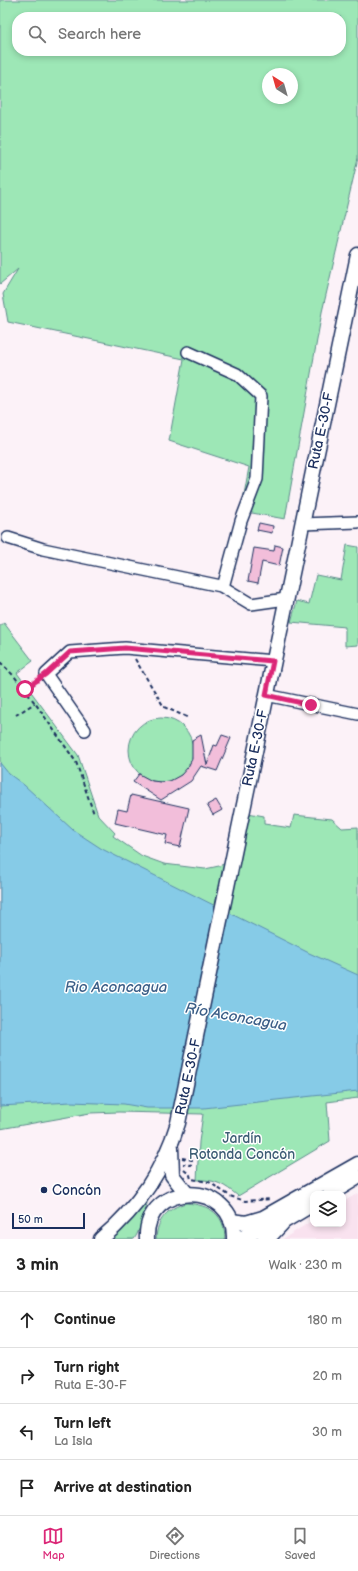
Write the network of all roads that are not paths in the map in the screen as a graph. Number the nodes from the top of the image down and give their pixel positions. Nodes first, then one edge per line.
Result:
1 (358, 255) edge
2 (188, 352) dead end
3 (358, 522) edge
4 (302, 524) junction
5 (8, 538) dead end
6 (223, 587) junction
7 (286, 599) junction
8 (273, 661) junction
9 (266, 695) junction
10 (358, 714) edge
11 (85, 730) dead end
12 (175, 1150) junction
13 (358, 1164) edge
14 (155, 1175) junction
15 (358, 1178) edge
16 (335, 1191) edge
17 (187, 1194) junction
18 (310, 1206) edge
19 (152, 1216) junction
20 (231, 1221) junction
21 (281, 1223) junction
22 (145, 1238) edge
23 (101, 1239) edge
24 (234, 1239) edge
25 (240, 1239) edge
26 (266, 1239) edge

1 - 4 main road, Ruta E-30-F
2 - 6 street
3 - 4 street
4 - 7 main road, Ruta E-30-F
5 - 6 street
6 - 7 street
7 - 8 main road, Ruta E-30-F
8 - 9 main road, Ruta E-30-F
8 - 11 street
9 - 10 street
9 - 12 main road, Ruta E-30-F
12 - 14 main road, Ruta E-30-F
12 - 17 main road, Ruta E-30-F
13 - 20 main road
14 - 19 main road, Ruta E-30-F
14 - 23 main road
15 - 16 main road
17 - 19 main road
17 - 20 main road
18 - 21 main road
19 - 22 main road, Ruta E-30-F
20 - 24 main road
21 - 25 main road
21 - 26 highway

